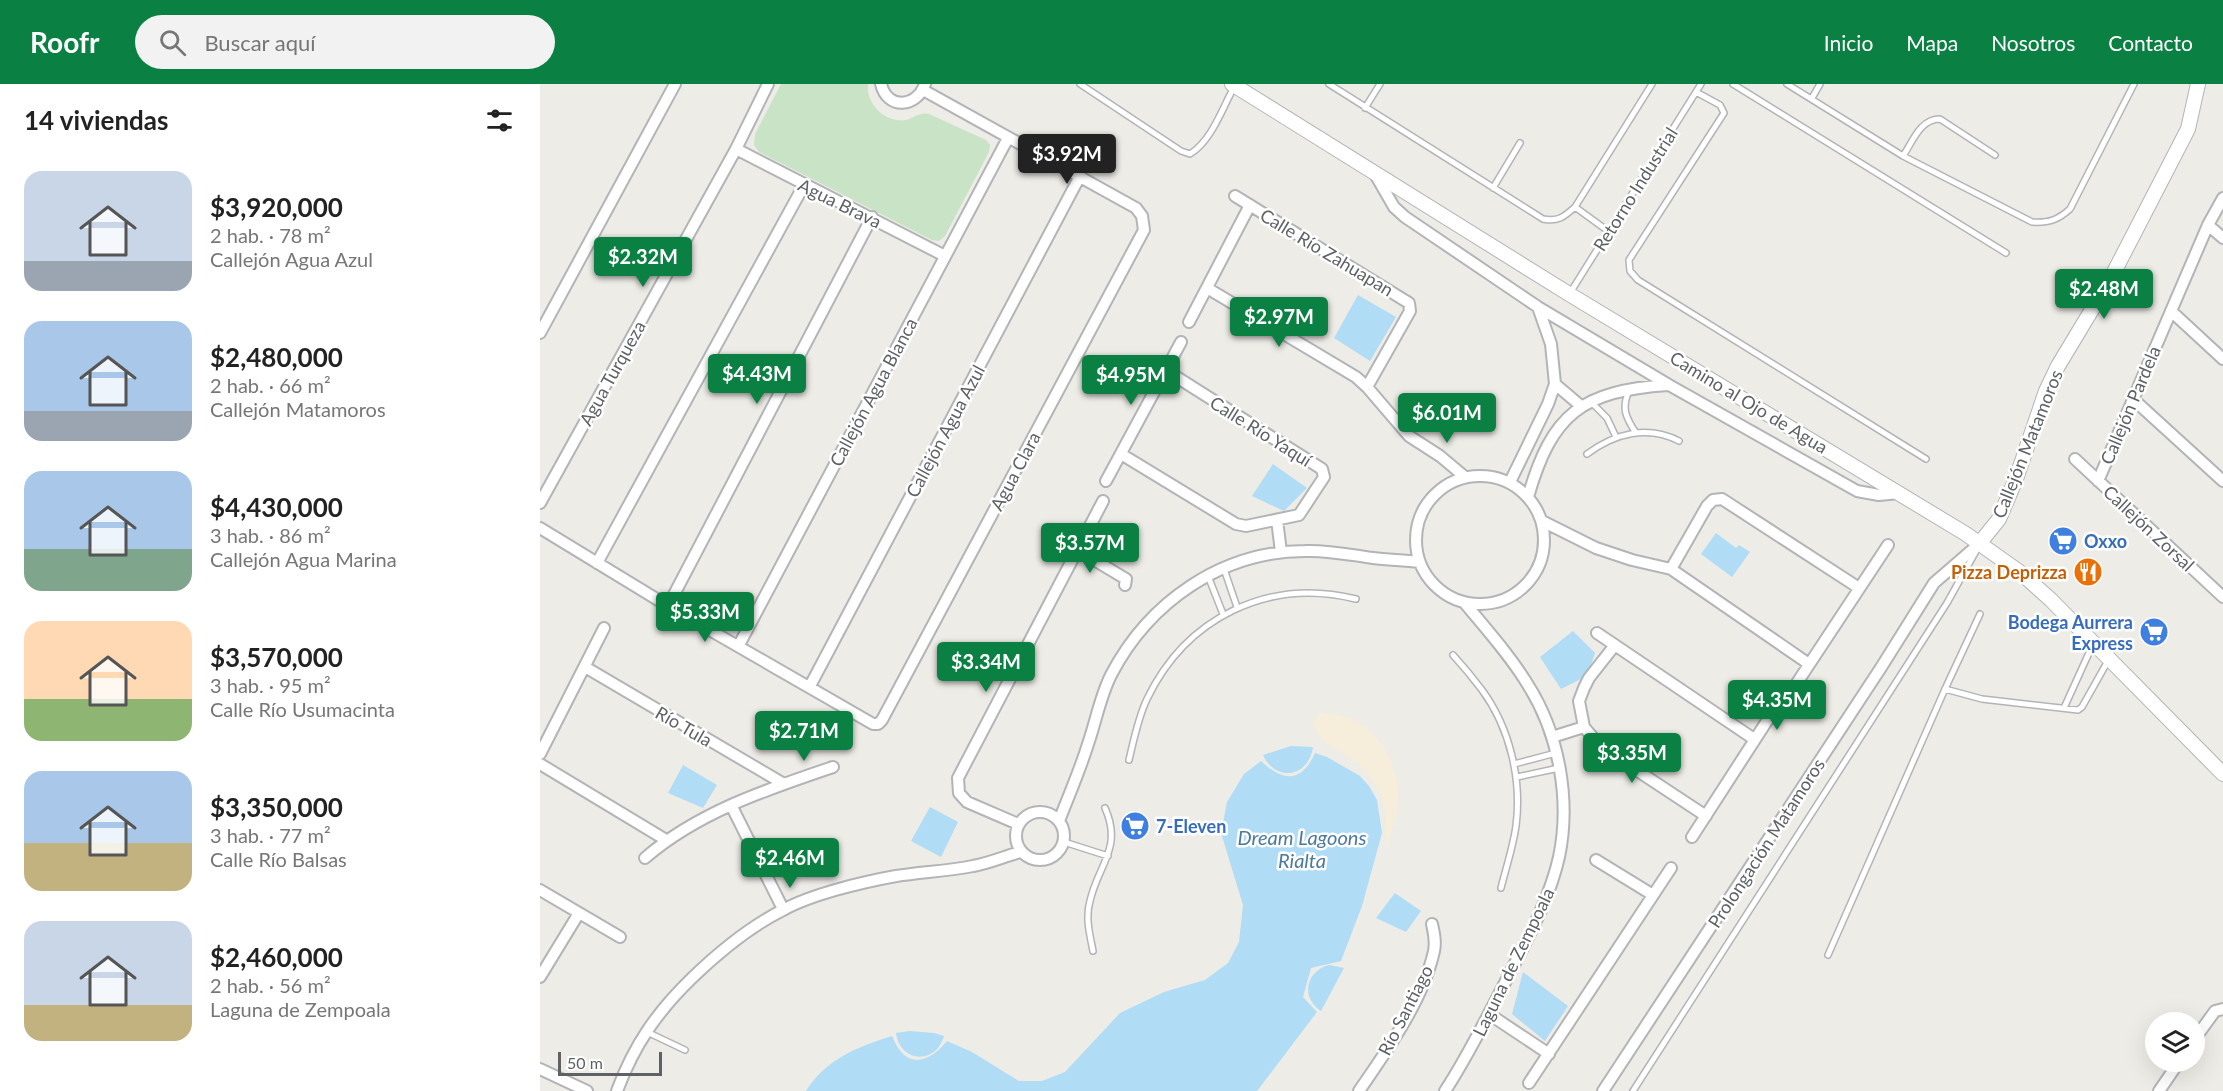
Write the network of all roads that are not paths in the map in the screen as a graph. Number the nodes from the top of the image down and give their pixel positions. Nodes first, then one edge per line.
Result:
1 (675, 84) edge
2 (768, 84) edge
3 (881, 84) edge
4 (1080, 84) edge
5 (1329, 84) edge
6 (1380, 84) edge
7 (1652, 84) edge
8 (1701, 84) edge
9 (1733, 84) edge
10 (1787, 84) edge
11 (1820, 84) edge
12 (2134, 84) edge
13 (2198, 84) edge
14 (1239, 86) edge
15 (924, 87) edge
16 (1696, 92) junction
17 (1812, 98) junction
18 (1365, 108) junction
19 (1008, 138) junction
20 (1520, 143) dead end
21 (736, 149) junction
22 (1995, 155) dead end
23 (1903, 156) junction
24 (1375, 174) junction
25 (1080, 176) junction
26 (804, 185) junction
27 (1493, 188) junction
28 (1235, 196) dead end
29 (2223, 198) edge
30 (1250, 205) junction
31 (1575, 207) junction
32 (872, 217) junction
33 (2208, 225) junction
34 (1608, 231) junction
35 (2223, 238) edge
36 (2006, 253) dead end
37 (945, 256) junction
38 (1207, 288) junction
39 (1569, 294) junction
40 (1538, 307) junction
41 (2171, 311) junction
42 (1189, 322) dead end
43 (540, 333) edge
44 (1181, 342) dead end
45 (2223, 359) edge
46 (1167, 371) junction
47 (1555, 384) junction
48 (1669, 385) junction
49 (1367, 387) junction
50 (1630, 389) junction
51 (2133, 399) junction
52 (1585, 403) junction
53 (1636, 433) junction
54 (1616, 437) junction
55 (1679, 441) dead end
56 (1121, 454) junction
57 (1587, 454) dead end
58 (1926, 459) dead end
59 (2075, 459) dead end
60 (1465, 477) junction
61 (1106, 481) dead end
62 (2097, 481) junction
63 (2223, 481) edge
64 (1510, 482) junction
65 (1899, 493) junction
66 (1528, 497) junction
67 (1103, 501) dead end
68 (540, 503) edge
69 (1277, 520) junction
70 (1542, 521) junction
71 (540, 528) edge
72 (1979, 544) junction
73 (1888, 545) dead end
74 (1076, 549) junction
75 (1281, 552) junction
76 (1419, 562) junction
77 (597, 563) junction
78 (1224, 568) junction
79 (1671, 569) junction
80 (1208, 575) junction
81 (1125, 585) dead end
82 (1859, 588) junction
83 (2223, 597) edge
84 (1356, 599) dead end
85 (1464, 602) junction
86 (668, 606) junction
87 (1237, 607) junction
88 (1223, 614) junction
89 (1980, 614) dead end
90 (604, 628) dead end
91 (1598, 633) dead end
92 (2094, 642) junction
93 (739, 645) junction
94 (1615, 645) junction
95 (1453, 655) dead end
96 (2110, 658) junction
97 (1809, 664) junction
98 (585, 668) junction
99 (810, 686) junction
100 (1945, 689) junction
101 (1791, 692) dead end
102 (1776, 707) dead end
103 (2064, 708) junction
104 (1584, 727) junction
105 (1552, 738) junction
106 (1754, 739) junction
107 (1556, 753) junction
108 (540, 754) edge
109 (1129, 760) dead end
110 (540, 764) edge
111 (1514, 764) junction
112 (833, 767) dead end
113 (1559, 768) junction
114 (2223, 774) edge
115 (1517, 777) junction
116 (784, 784) junction
117 (731, 806) junction
118 (1105, 808) dead end
119 (1706, 816) junction
120 (1059, 821) junction
121 (1018, 824) junction
122 (1692, 837) dead end
123 (666, 840) junction
124 (1064, 842) junction
125 (1021, 852) junction
126 (1108, 856) junction
127 (645, 858) dead end
128 (1596, 860) dead end
129 (1671, 868) dead end
130 (1501, 888) dead end
131 (540, 890) edge
132 (1653, 895) junction
133 (783, 909) junction
134 (579, 913) junction
135 (1432, 924) dead end
136 (620, 937) dead end
137 (1093, 951) dead end
138 (1828, 955) dead end
139 (540, 977) edge
140 (2223, 1009) edge
141 (1489, 1014) junction
142 (2205, 1025) edge
143 (645, 1031) junction
144 (685, 1050) dead end
145 (1548, 1054) junction
146 (540, 1069) edge
147 (2172, 1072) edge
148 (1529, 1083) dead end
149 (587, 1091) edge
150 (617, 1091) edge
151 (1359, 1091) edge
152 (1445, 1091) edge
153 (1603, 1091) edge
154 (1633, 1091) edge
155 (2159, 1091) edge

1 - 43 street
2 - 21 street, Agua Turqueza
3 - 15 street
4 - 14 lane
5 - 18 lane
6 - 18 lane
7 - 31 lane
8 - 16 lane, Retorno Industrial
9 - 36 lane
10 - 17 lane
11 - 17 lane
12 - 23 lane
13 - 72 street, Callejón Matamoros
14 - 24 street, Camino al Ojo de Agua
15 - 19 street
16 - 34 lane, Retorno Industrial
16 - 58 lane
17 - 23 lane
18 - 27 lane
19 - 25 street
19 - 37 street, Callejón Agua Blanca
20 - 27 lane
21 - 26 street, Agua Brava
21 - 68 street, Agua Turqueza
22 - 23 lane
24 - 39 street, Camino al Ojo de Agua
24 - 40 street
25 - 99 street, Callejón Agua Azul
25 - 99 street, Agua Clara
26 - 32 street, Agua Brava
26 - 77 street
27 - 31 lane
28 - 30 street
29 - 33 street, Callejón Pardela
30 - 38 street, Calle Río Zahuapan
30 - 49 street, Calle Río Zahuapan
31 - 34 lane
32 - 37 street, Agua Brava
32 - 86 street
33 - 35 street
33 - 41 street, Callejón Pardela
34 - 39 lane, Retorno Industrial
37 - 93 street, Callejón Agua Blanca
38 - 42 street, Calle Río Zahuapan
38 - 49 street
39 - 65 street, Camino al Ojo de Agua
40 - 47 street
40 - 48 street
41 - 45 street
41 - 51 street, Callejón Pardela
44 - 46 street
46 - 56 street
46 - 69 street, Calle Río Yaquí
47 - 52 street
47 - 64 street
48 - 50 street
48 - 65 street
49 - 60 street
50 - 52 street
50 - 53 lane
51 - 62 street, Callejón Pardela
51 - 63 street
52 - 54 lane
52 - 66 street
53 - 54 lane
53 - 55 lane
54 - 57 lane
56 - 61 street
56 - 69 street, Calle Río Yaquí
59 - 62 street, Callejón Zorsal
60 - 64 street
60 - 76 street
62 - 83 street, Callejón Zorsal
64 - 66 street
65 - 72 street, Camino al Ojo de Agua
66 - 70 street
67 - 74 street
69 - 75 street
70 - 79 street
70 - 85 street
71 - 77 street
72 - 92 street, Camino al Ojo de Agua
72 - 153 street, Prolongación Matamoros
72 - 154 lane
73 - 82 street
74 - 81 street
74 - 121 street
75 - 76 street
75 - 78 street
76 - 85 street
77 - 86 street
78 - 80 street
78 - 87 lane
79 - 82 street
79 - 97 street
80 - 88 lane
80 - 120 street
82 - 97 street
84 - 87 lane
85 - 105 street, Laguna de Zempoala
86 - 93 street
87 - 88 lane
88 - 109 lane
89 - 100 lane
90 - 98 street
91 - 94 street
92 - 96 street, Camino al Ojo de Agua
92 - 103 lane
93 - 99 street
94 - 104 street
94 - 106 street
95 - 111 lane
96 - 103 lane
96 - 114 street, Camino al Ojo de Agua
97 - 101 street
98 - 108 street
98 - 116 street, Río Tula
100 - 103 lane
100 - 138 lane
102 - 106 street
104 - 105 street
104 - 119 street
105 - 107 street, Laguna de Zempoala
106 - 119 street
107 - 111 lane
107 - 113 street, Laguna de Zempoala
110 - 123 street
111 - 115 lane
112 - 116 street
113 - 115 lane
113 - 141 street, Laguna de Zempoala
115 - 130 lane
116 - 117 street
117 - 123 street
117 - 133 street
118 - 126 lane
119 - 122 street
120 - 121 street
120 - 124 street
121 - 125 street
123 - 127 street
124 - 125 street
124 - 126 lane
125 - 133 street
126 - 137 lane
128 - 132 street
129 - 132 street
131 - 134 street
132 - 145 street
133 - 143 street
134 - 136 street
134 - 139 street
135 - 151 street, Río Santiago
140 - 142 street
141 - 145 street
141 - 152 street, Laguna de Zempoala
143 - 144 lane
143 - 150 street
145 - 148 street
146 - 149 street
147 - 155 street

